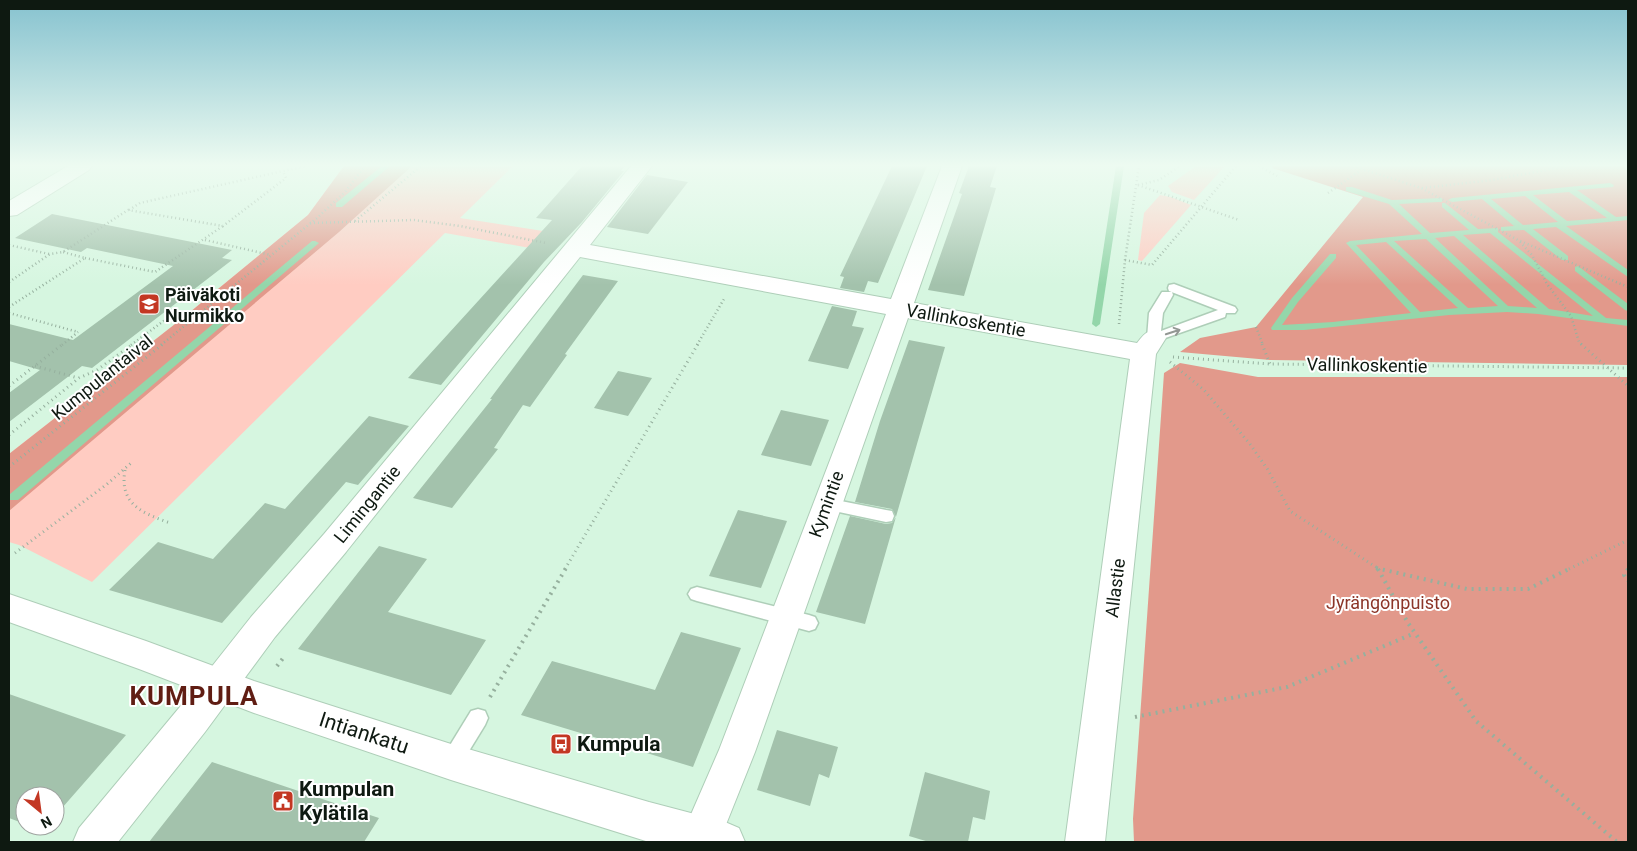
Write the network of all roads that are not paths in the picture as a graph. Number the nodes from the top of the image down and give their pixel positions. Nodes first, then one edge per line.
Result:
1 (610, 206) edge
2 (937, 206) edge
3 (575, 249) junction
4 (898, 308) junction
5 (1145, 349) junction
6 (826, 504) junction
7 (886, 516) dead end
8 (698, 594) dead end
9 (9, 608) edge
10 (797, 620) junction
11 (219, 683) junction
12 (478, 718) road end
13 (451, 762) junction
14 (709, 840) edge
15 (93, 842) edge
16 (1085, 842) edge

1 - 3 street, Limingantie
2 - 4 street, Kymintie
3 - 4 street, Vallinkoskentie
3 - 11 street, Limingantie
4 - 5 street, Vallinkoskentie
4 - 6 street, Kymintie
5 -> 5 lane
5 - 16 street, Allastie
6 - 7 lane
6 - 10 street, Kymintie
8 - 10 lane
9 - 11 street, Intiankatu
10 - 14 street, Kymintie
11 - 13 street, Intiankatu
11 - 15 street, Limingantie
12 - 13 lane
13 - 14 street, Intiankatu

